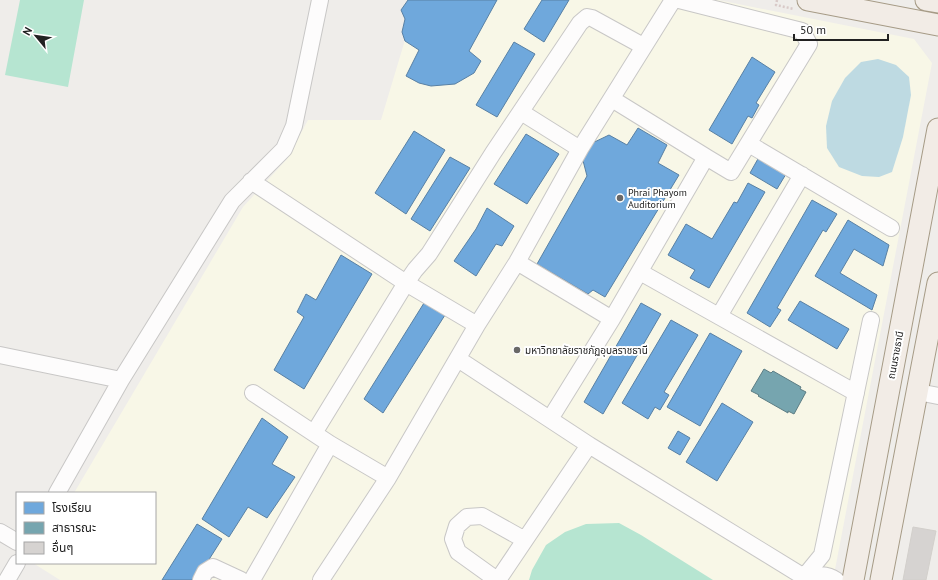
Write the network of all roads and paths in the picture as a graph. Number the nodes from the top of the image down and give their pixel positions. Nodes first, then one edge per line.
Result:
1 (320, 0) edge
2 (674, 0) edge
3 (679, 0) edge
4 (926, 0) edge
5 (777, 1) edge
6 (938, 2) edge
7 (802, 5) edge
8 (938, 25) edge
9 (644, 46) junction
10 (612, 99) junction
11 (521, 112) junction
12 (938, 129) edge
13 (748, 144) junction
14 (580, 149) junction
15 (706, 157) junction
16 (802, 175) junction
17 (251, 181) junction
18 (892, 228) dead end
19 (517, 262) junction
20 (640, 272) junction
21 (406, 283) junction
22 (938, 283) edge
23 (936, 310) edge
24 (719, 316) junction
25 (612, 319) junction
26 (871, 320) dead end
27 (478, 326) junction
28 (0, 355) edge
29 (458, 359) junction
30 (121, 380) junction
31 (253, 393) dead end
32 (856, 393) junction
33 (928, 394) edge
34 (550, 419) junction
35 (314, 433) junction
36 (330, 444) junction
37 (589, 444) junction
38 (388, 478) junction
39 (58, 492) edge
40 (0, 532) edge
41 (525, 540) junction
42 (16, 541) edge
43 (16, 564) edge
44 (804, 579) edge
45 (7, 580) edge
46 (201, 580) edge
47 (242, 580) edge
48 (252, 580) edge
49 (321, 580) edge
50 (498, 580) edge
51 (836, 580) edge
52 (854, 580) edge
53 (882, 580) edge

1 - 17 lane
2 - 9 lane
3 - 13 lane
4 - 6 main road
5 - 7 path
7 - 8 main road
9 - 10 lane
9 - 11 lane
10 - 14 lane
10 - 15 lane
11 - 14 lane
11 - 21 lane
12 - 52 main road, ถนนราชธานี
13 - 15 lane
13 - 16 lane
14 - 19 lane
15 - 20 lane
16 - 18 lane
16 - 24 lane
17 - 21 lane
17 - 30 lane
19 - 25 lane
19 - 27 lane
20 - 24 lane
20 - 25 lane
21 - 27 lane
21 - 35 lane
22 - 23 main road
23 - 33 main road
24 - 32 lane
25 - 34 lane
26 - 32 lane
27 - 29 lane
28 - 30 lane
29 - 34 lane
29 - 38 lane
30 - 39 lane
31 - 35 lane
32 - 44 lane
33 - 53 main road
34 - 37 lane
35 - 36 lane
36 - 38 lane
36 - 48 lane
37 - 41 lane
37 - 44 lane
38 - 49 lane
40 - 42 lane
41 - 50 lane
41 - 50 lane
43 - 45 lane
44 - 51 lane
46 - 47 lane

